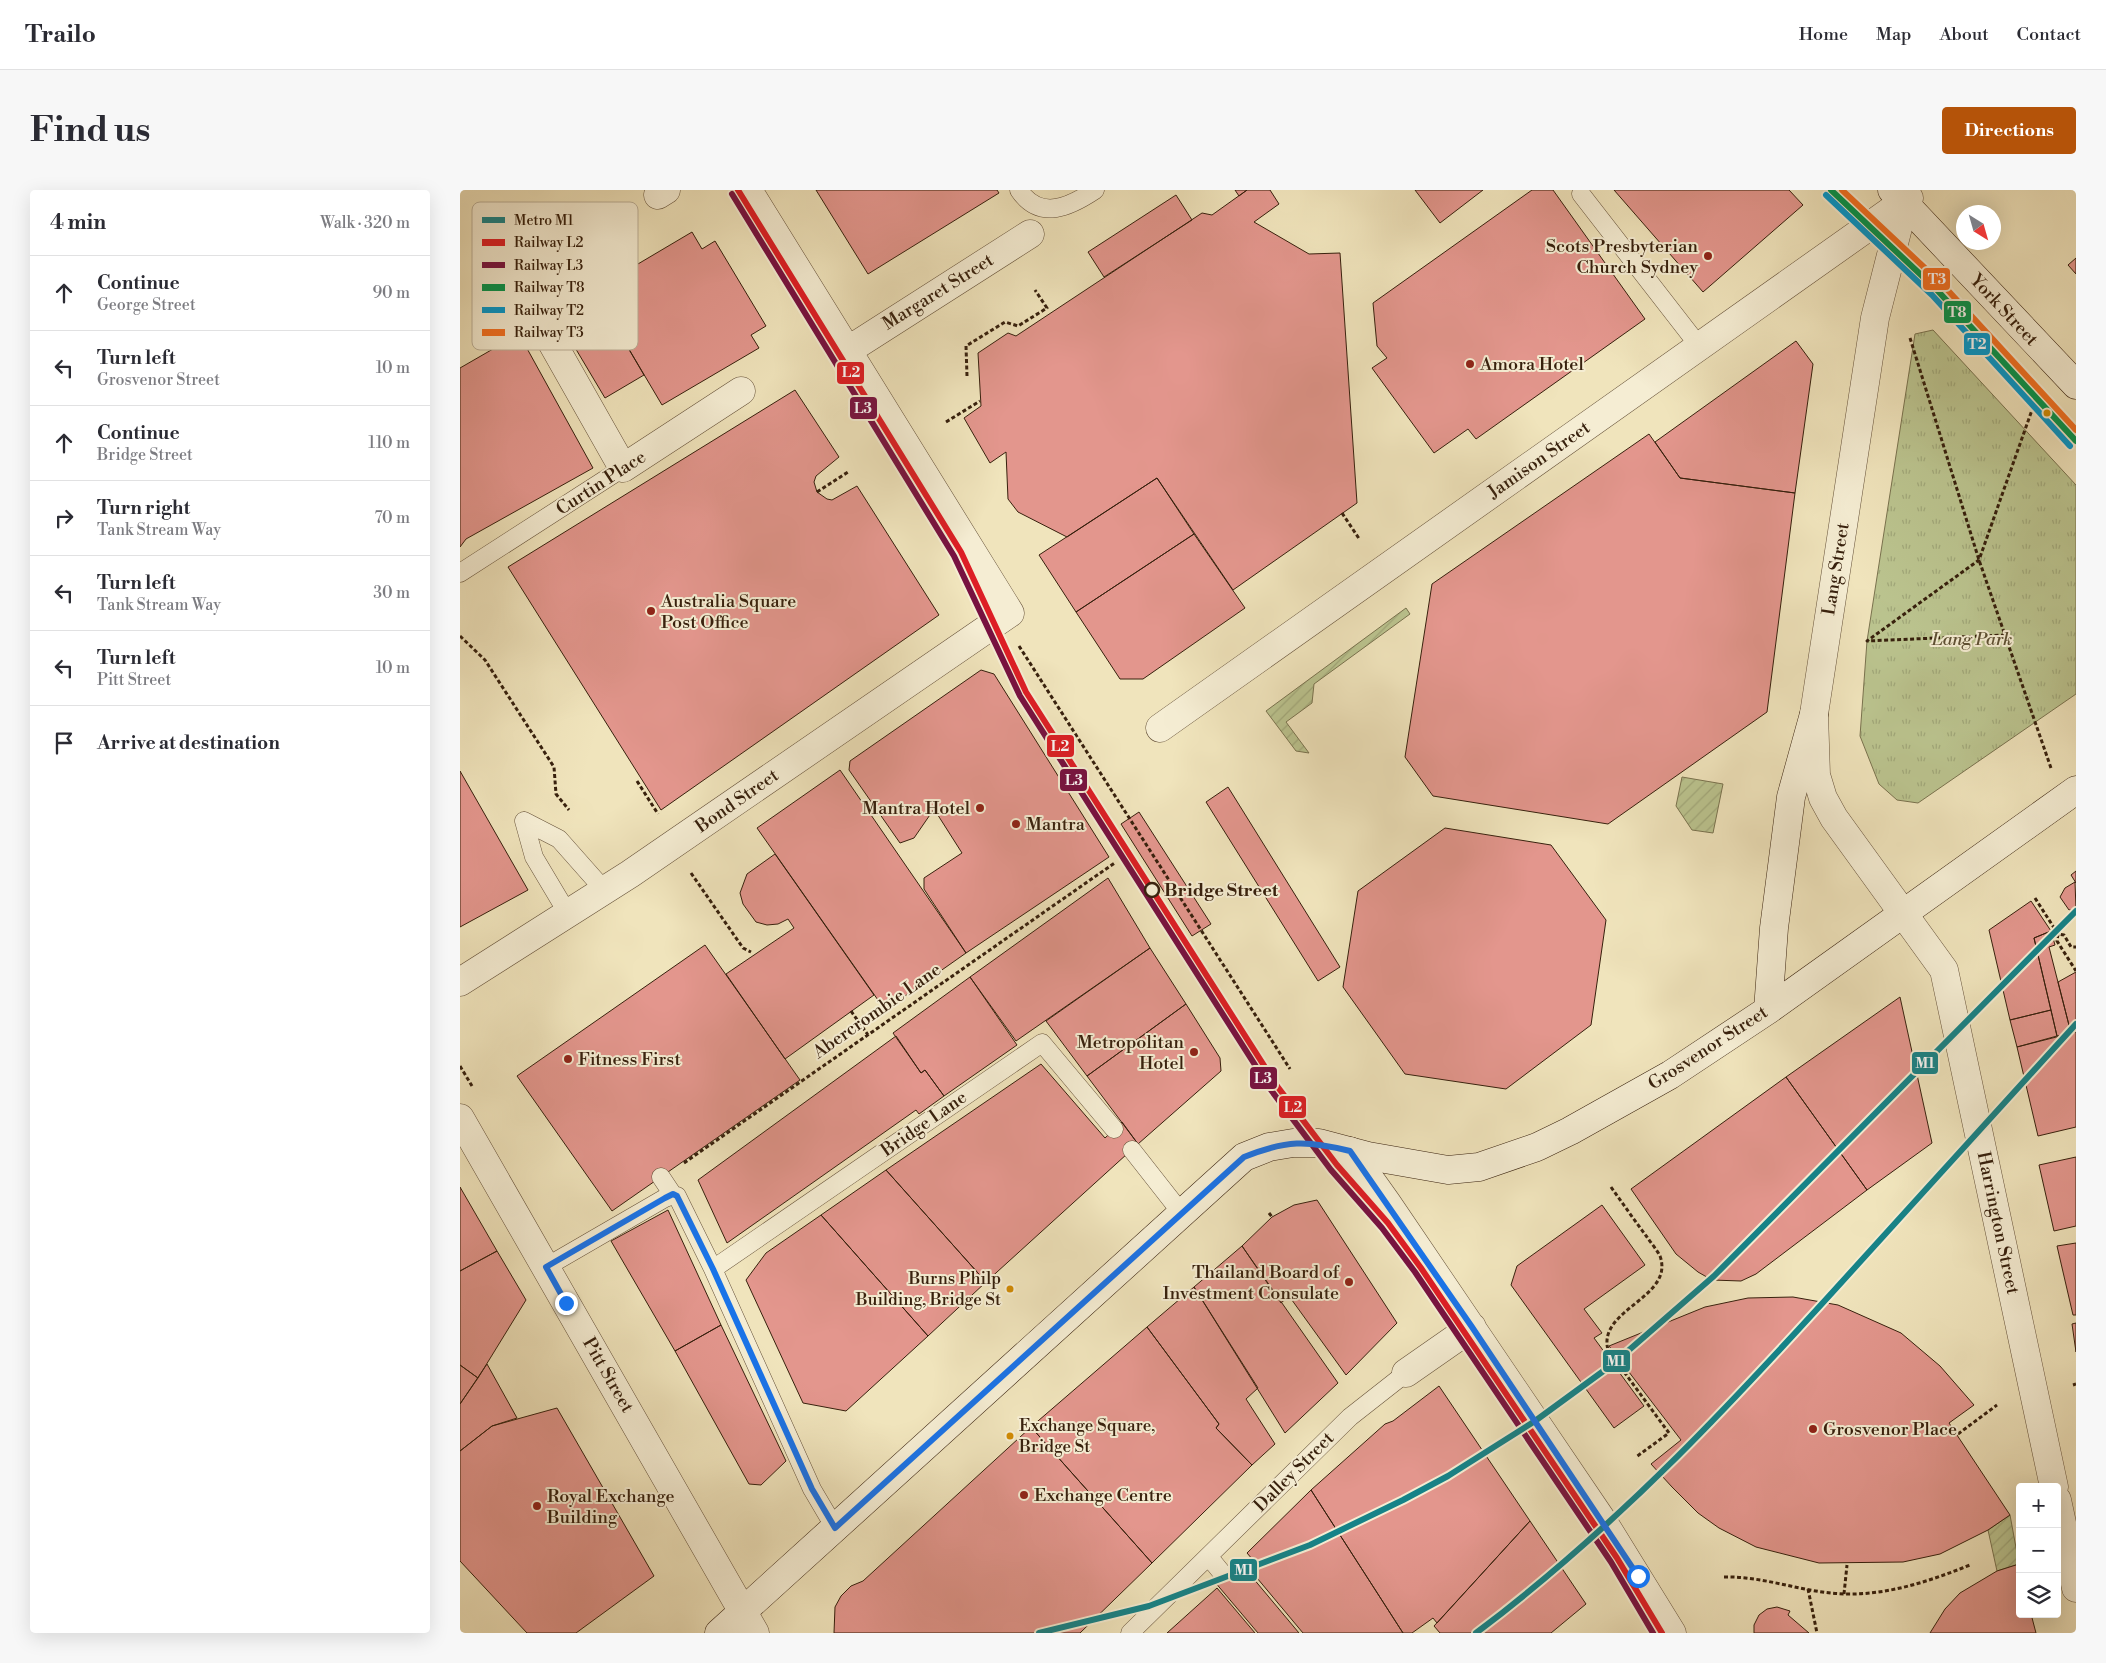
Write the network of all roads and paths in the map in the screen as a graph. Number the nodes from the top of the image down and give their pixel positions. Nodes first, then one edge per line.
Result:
1 (748, 190) edge
2 (1019, 190) edge
3 (1095, 190) edge
4 (1581, 194) dead end
5 (1904, 195) edge
6 (1030, 234) dead end
7 (1035, 290) dead end
8 (1910, 338) dead end
9 (1699, 346) junction
10 (556, 350) edge
11 (846, 351) junction
12 (2052, 360) junction
13 (967, 376) dead end
14 (2076, 385) edge
15 (741, 391) dead end
16 (980, 401) dead end
17 (946, 422) dead end
18 (623, 468) junction
19 (848, 472) dead end
20 (817, 492) dead end
21 (1342, 514) dead end
22 (1360, 540) dead end
23 (1979, 560) junction
24 (460, 573) edge
25 (1010, 613) junction
26 (460, 636) edge
27 (2006, 636) junction
28 (1814, 714) junction
29 (1160, 728) dead end
30 (636, 781) dead end
31 (2070, 795) edge
32 (573, 816) dead end
33 (659, 816) dead end
34 (672, 846) junction
35 (1116, 862) dead end
36 (605, 891) junction
37 (2035, 898) dead end
38 (1903, 912) junction
39 (568, 914) junction
40 (2058, 934) junction
41 (2076, 948) edge
42 (751, 952) dead end
43 (2076, 969) edge
44 (460, 982) edge
45 (1768, 1010) junction
46 (851, 1011) dead end
47 (868, 1035) junction
48 (1290, 1069) dead end
49 (460, 1118) edge
50 (1114, 1129) dead end
51 (1132, 1150) dead end
52 (1350, 1151) junction
53 (661, 1177) dead end
54 (1610, 1187) dead end
55 (675, 1195) junction
56 (1183, 1214) junction
57 (546, 1267) junction
58 (713, 1269) junction
59 (1472, 1327) junction
60 (1406, 1373) joint
61 (1997, 1405) dead end
62 (1958, 1434) dead end
63 (1636, 1457) dead end
64 (2053, 1483) edge
65 (2061, 1519) edge
66 (835, 1528) junction
67 (1209, 1557) junction
68 (1847, 1565) dead end
69 (1970, 1565) dead end
70 (1222, 1573) dead end
71 (1724, 1577) dead end
72 (2076, 1588) edge
73 (1808, 1589) junction
74 (1844, 1594) junction
75 (749, 1622) edge
76 (719, 1633) edge
77 (1130, 1633) edge
78 (1672, 1633) edge
79 (1817, 1633) edge

1 - 11 street
2 - 3 lane
4 - 9 lane
5 - 9 street, Jamison Street
5 - 12 street, York Street
5 - 28 street, Lang Street
6 - 11 street, Margaret Street
7 - 13 path
8 - 23 path
9 - 29 street, Jamison Street
10 - 18 street
11 - 25 street
12 - 14 street, York Street
12 - 23 path
15 - 18 street, Curtin Place
16 - 17 path
18 - 24 lane, Curtin Place
19 - 20 path
21 - 22 path
23 - 27 path
23 - 27 path
25 - 34 street, Bond Street
25 - 48 path
26 - 32 path
27 - 31 path
28 - 38 street, Lang Street
28 - 45 street
30 - 33 path
31 - 38 street, Grosvenor Street
34 - 36 street, Bond Street
34 - 42 path
35 - 47 path, Abercrombie Lane
36 - 39 street, Bond Street
36 - 39 lane
37 - 40 path
38 - 45 street, Grosvenor Street
38 - 64 street, Harrington Street
39 - 44 street, Bond Street
40 - 41 path
40 - 43 path
45 - 52 street, Grosvenor Street
46 - 47 path
47 - 55 path, Abercrombie Lane
49 - 57 street, Pitt Street
50 - 58 lane, Bridge Lane
51 - 56 lane
52 - 56 street, Grosvenor Street
52 - 59 street
53 - 55 lane
54 - 63 path
55 - 57 lane
55 - 58 lane
56 - 66 street
57 - 75 street, Pitt Street
58 - 66 lane
59 - 60 street, Dalley Street
59 - 78 street
60 - 67 lane, Dalley Street
61 - 62 path
65 - 72 street
66 - 75 street
67 - 70 lane
67 - 77 lane, Dalley Street
68 - 74 path
69 - 74 path
71 - 73 path
73 - 74 path
73 - 79 path
75 - 76 street

